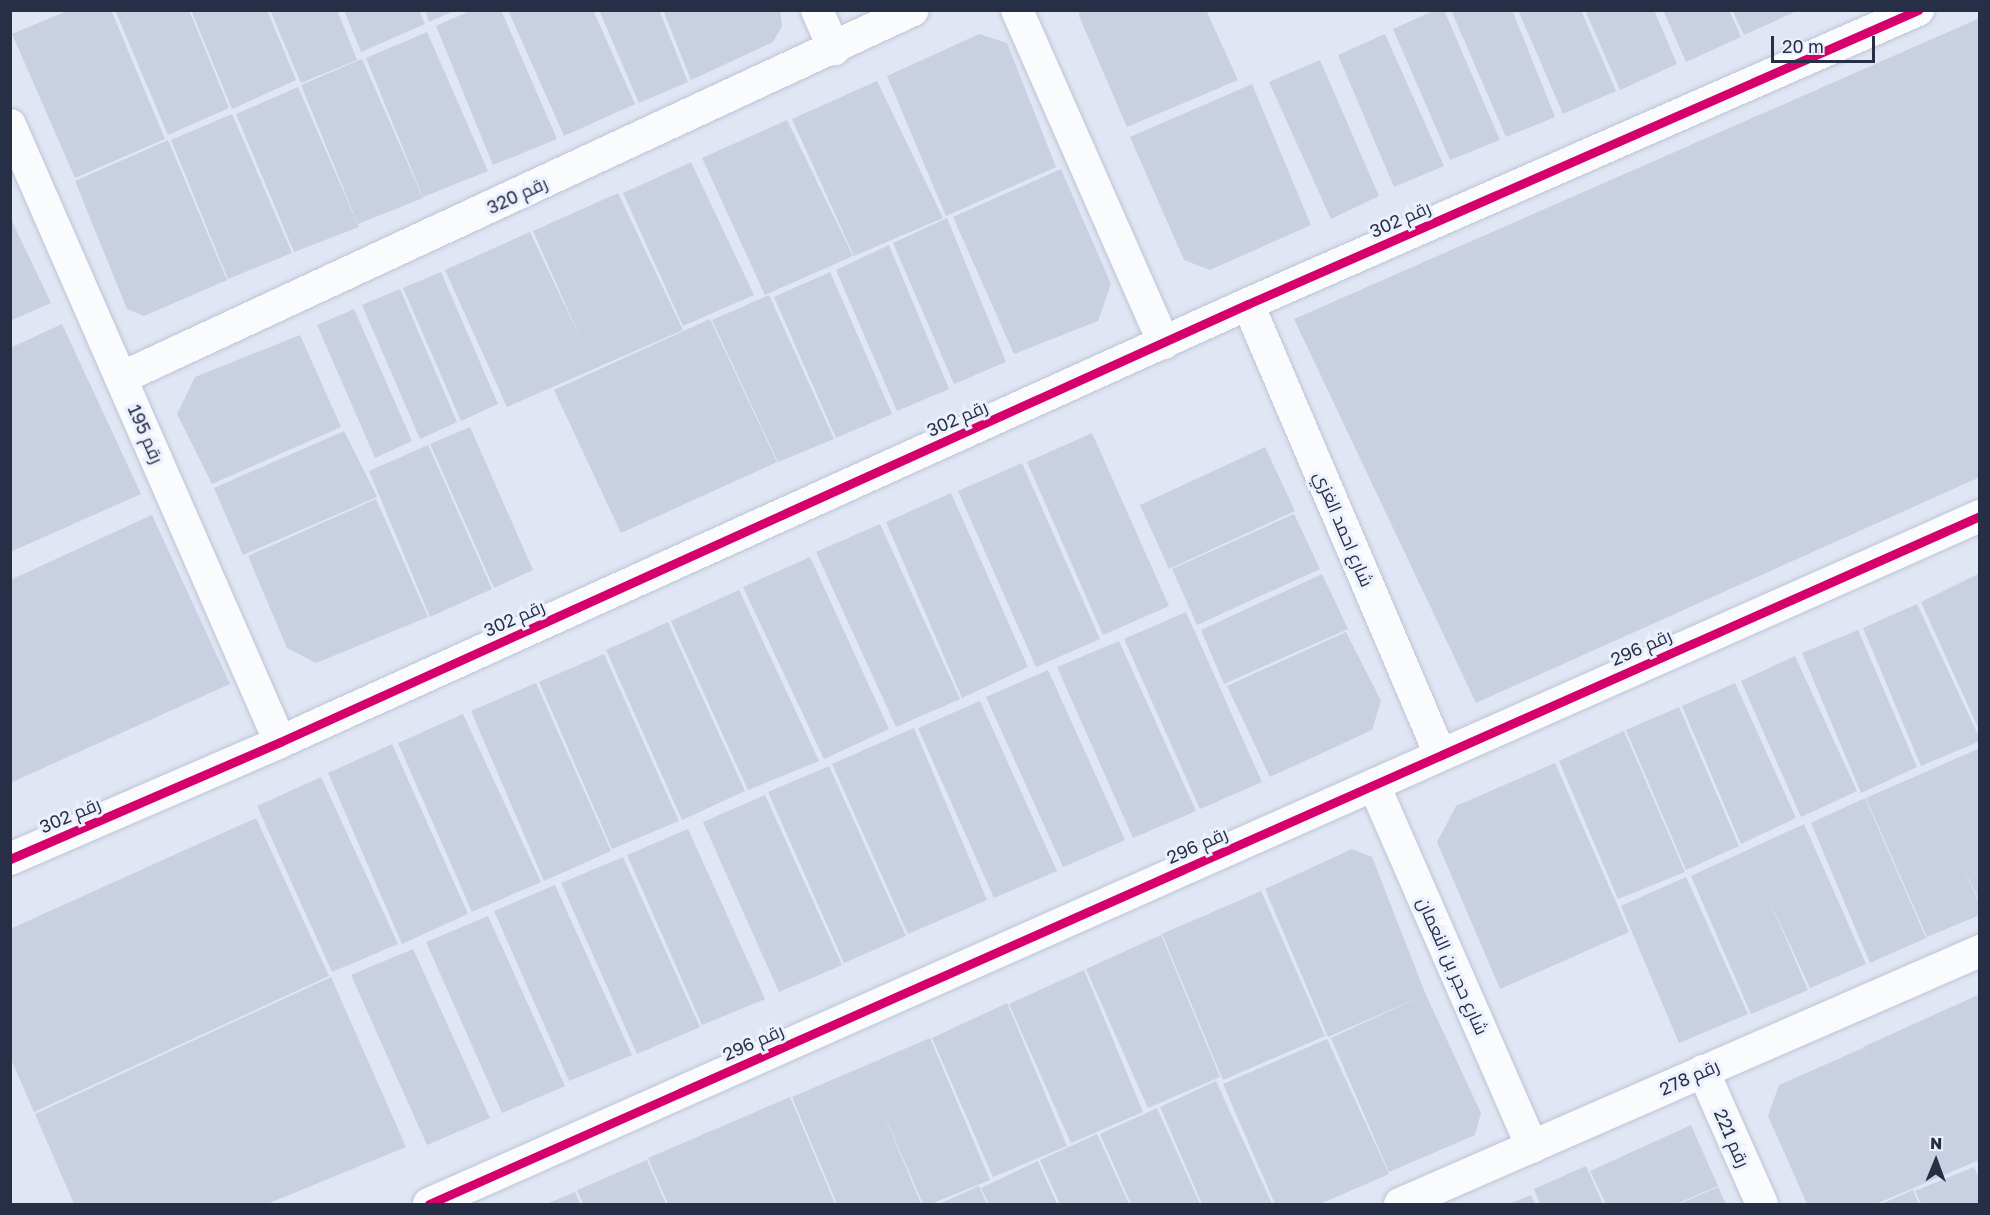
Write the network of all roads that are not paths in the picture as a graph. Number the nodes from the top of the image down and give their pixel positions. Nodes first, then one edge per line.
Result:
1 (817, 10) edge
2 (913, 10) edge
3 (1017, 10) edge
4 (1918, 10) edge
5 (834, 49) junction
6 (10, 125) edge
7 (1248, 304) junction
8 (1164, 343) junction
9 (121, 378) junction
10 (1980, 516) edge
11 (280, 742) junction
12 (1440, 754) junction
13 (1374, 785) junction
14 (10, 859) edge
15 (1980, 951) edge
16 (1703, 1071) junction
17 (1532, 1148) junction
18 (429, 1204) edge
19 (1400, 1204) edge
20 (1762, 1204) edge

1 - 5 street
2 - 5 street, رقم 320
3 - 8 street
4 - 7 street, رقم 302
5 - 9 street, رقم 320
6 - 9 street, رقم 195
7 - 8 street, رقم 302
7 - 12 street, شارع احمد الغزي
8 - 11 street, رقم 302
9 - 11 street, رقم 195
10 - 12 street, رقم 296
11 - 14 street, رقم 302
12 - 13 street, رقم 296
13 - 17 street, شارع حجر بن النعمان
13 - 18 street, رقم 296
15 - 16 street, رقم 278
16 - 17 street, رقم 278
16 - 20 street, رقم 221
17 - 19 street, رقم 278

